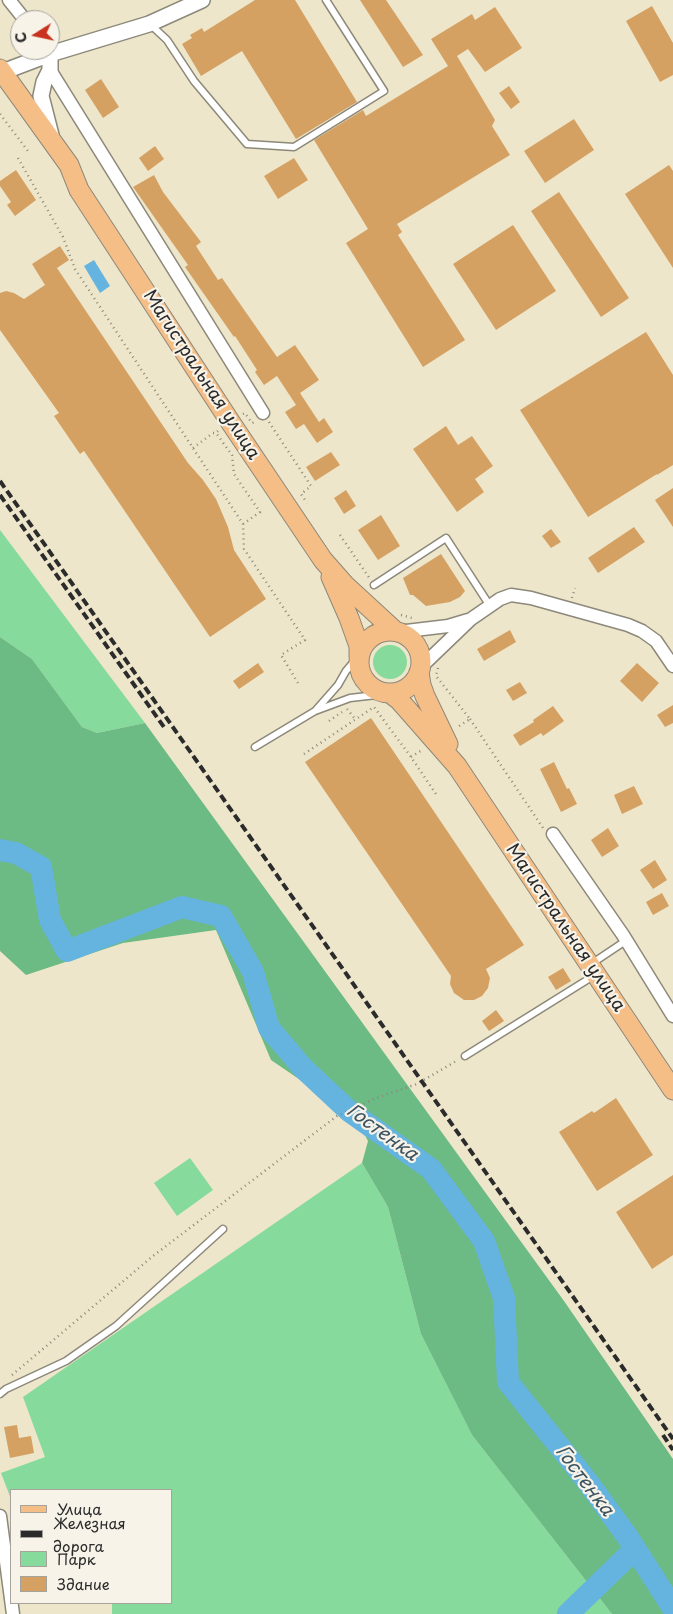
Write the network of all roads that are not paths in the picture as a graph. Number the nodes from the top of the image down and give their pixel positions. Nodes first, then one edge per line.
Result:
1 (9, 0) edge
2 (202, 0) edge
3 (326, 0) edge
4 (17, 10) edge
5 (149, 24) junction
6 (60, 49) edge
7 (33, 60) edge
8 (49, 60) edge
9 (50, 70) junction
10 (1, 76) edge
11 (52, 142) junction
12 (79, 190) junction
13 (263, 413) road end
14 (323, 560) junction
15 (374, 585) road end
16 (490, 606) junction
17 (471, 619) junction
18 (397, 626) junction
19 (359, 657) junction
20 (673, 666) edge
21 (420, 670) junction
22 (388, 694) junction
23 (315, 710) junction
24 (439, 738) junction
25 (255, 747) dead end
26 (553, 834) road end
27 (627, 940) junction
28 (593, 969) junction
29 (673, 1016) edge
30 (465, 1056) road end
31 (673, 1090) edge
32 (223, 1229) dead end
33 (0, 1394) edge
34 (0, 1516) edge
35 (10, 1598) edge

1 - 4 street
2 - 5 street
3 - 5 lane
5 - 6 street
7 - 10 street
8 - 9 street
9 - 11 street
9 - 13 street, Магистральная улица
10 - 11 main road, Магистральная улица
10 - 12 main road, Магистральная улица
11 - 12 main road, Магистральная улица
12 - 14 main road, Магистральная улица
14 - 18 main road, Магистральная улица
14 - 19 main road, Магистральная улица
15 - 16 lane
16 - 17 street
16 - 20 street
17 - 18 street
17 - 21 street
18 - 19 main road
18 - 21 main road, Магистральная улица
19 - 22 main road, Магистральная улица
19 - 23 lane
21 - 22 main road
21 - 24 main road, Магистральная улица
22 - 23 lane
22 - 24 main road, Магистральная улица
23 - 25 lane
24 - 28 main road, Магистральная улица
26 - 27 street
27 - 28 lane
27 - 29 street
28 - 30 lane
28 - 31 main road, Магистральная улица
32 - 33 lane
34 - 35 street

